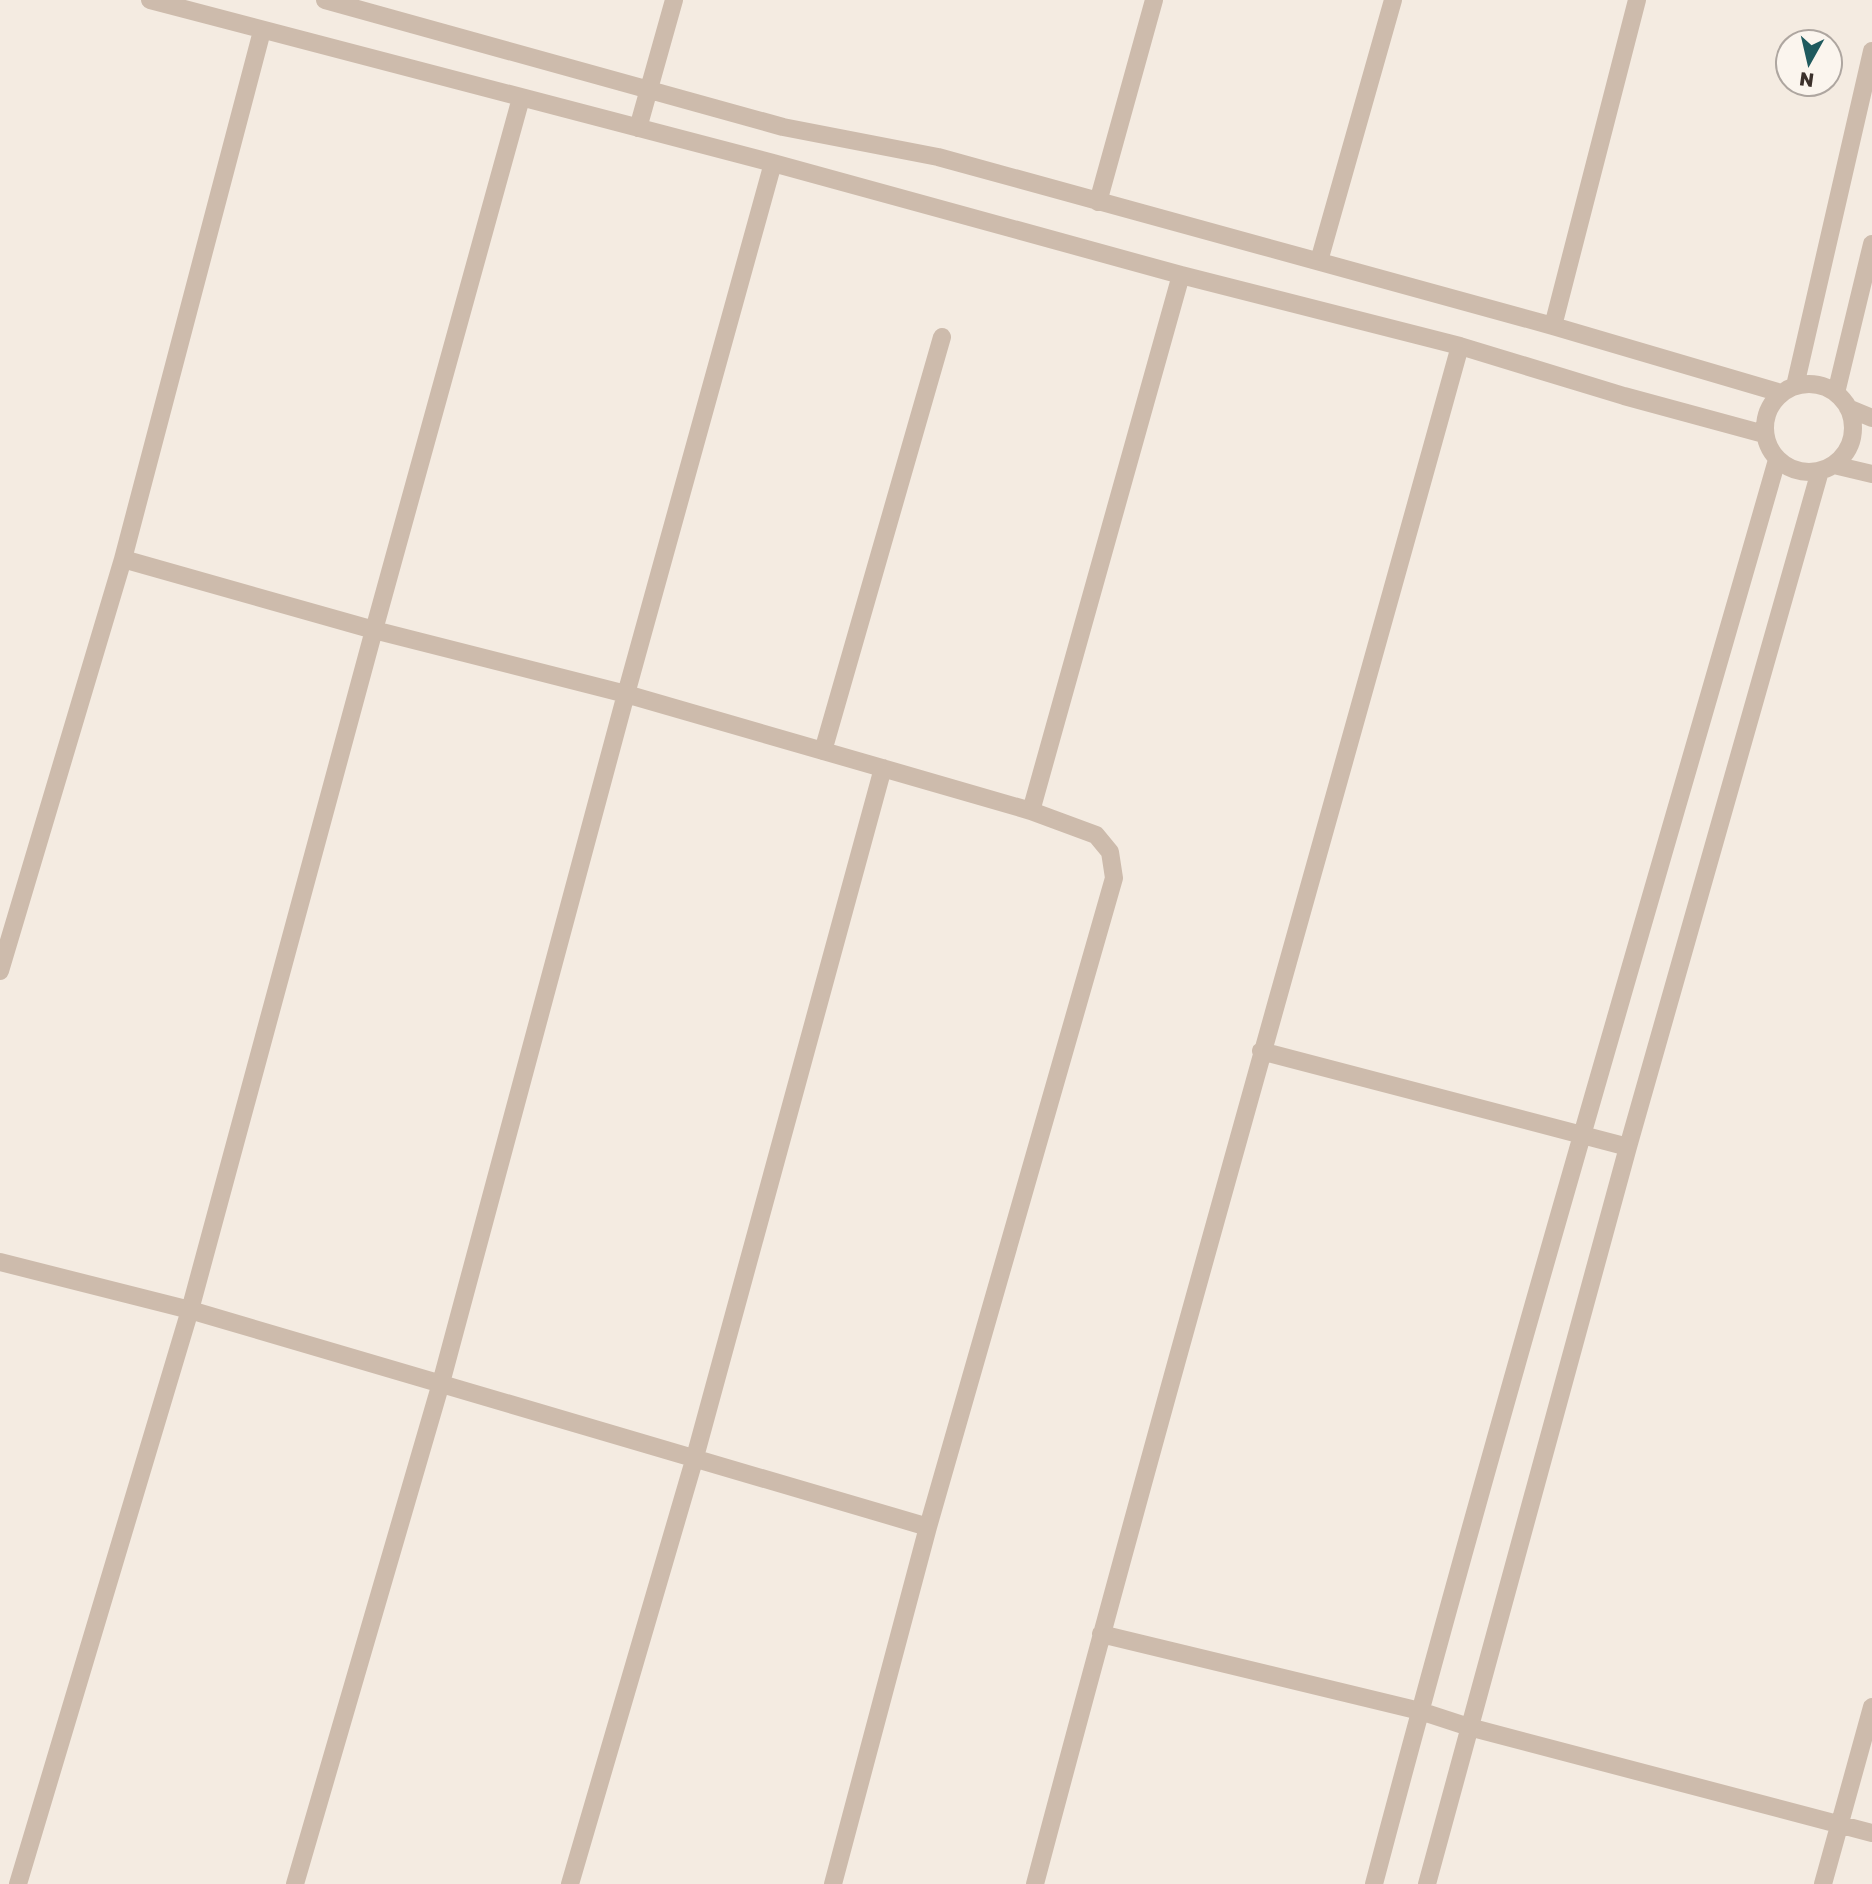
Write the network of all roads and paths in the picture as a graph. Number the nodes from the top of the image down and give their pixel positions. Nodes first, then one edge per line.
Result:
1 (150, 0) edge
2 (325, 0) edge
3 (674, 0) edge
4 (1154, 0) edge
5 (1393, 0) edge
6 (1637, 0) edge
7 (262, 31) junction
8 (1872, 51) edge
9 (649, 89) junction
10 (521, 97) junction
11 (638, 128) junction
12 (773, 163) junction
13 (1098, 202) junction
14 (1872, 244) edge
15 (1319, 261) junction
16 (1181, 275) junction
17 (1553, 326) junction
18 (942, 337) dead end
19 (1460, 346) junction
20 (1788, 390) junction
21 (1836, 393) junction
22 (1848, 408) junction
23 (1872, 418) edge
24 (1764, 433) junction
25 (1777, 460) junction
26 (1827, 468) junction
27 (1872, 474) edge
28 (122, 559) junction
29 (373, 630) junction
30 (626, 694) junction
31 (822, 751) junction
32 (883, 768) junction
33 (1031, 811) junction
34 (0, 971) edge
35 (1261, 1051) junction
36 (1583, 1136) junction
37 (1628, 1147) junction
38 (0, 1262) edge
39 (190, 1310) junction
40 (441, 1383) junction
41 (695, 1457) junction
42 (928, 1527) junction
43 (1101, 1634) junction
44 (1872, 1707) edge
45 (1420, 1711) junction
46 (1469, 1727) junction
47 (1840, 1825) junction
48 (1872, 1833) edge
49 (18, 1884) edge
50 (295, 1884) edge
51 (570, 1884) edge
52 (833, 1884) edge
53 (1035, 1884) edge
54 (1374, 1884) edge
55 (1427, 1884) edge
56 (1823, 1884) edge

1 - 7 street
2 - 9 street
3 - 9 street
4 - 13 street
5 - 15 street
6 - 17 street
7 - 10 street
7 - 28 street
8 - 20 street
9 - 11 street
9 - 13 street
10 - 11 street
10 - 29 street
11 - 12 street
12 - 16 street
12 - 30 street
13 - 15 street
14 - 21 street
15 - 17 street
16 - 19 street
16 - 33 street
17 - 20 street
18 - 31 street
19 - 24 street
19 - 35 street
20 - 21 street
20 - 24 street
21 - 22 street
22 - 23 street
22 - 26 street
24 - 25 street
25 - 26 street
25 - 36 street
26 - 27 street
26 - 37 street
28 - 29 street
28 - 34 street
29 - 30 street
29 - 39 street
30 - 31 street
30 - 40 street
31 - 32 street
32 - 33 street
32 - 41 street
33 - 42 street
35 - 36 street
35 - 43 street
36 - 37 street
36 - 45 street
37 - 46 street
38 - 39 street
39 - 40 street
39 - 49 street
40 - 41 street
40 - 50 street
41 - 42 street
41 - 51 street
42 - 52 street
43 - 45 street
43 - 53 street
44 - 47 street
45 - 46 street
45 - 54 street
46 - 47 street
46 - 55 street
47 - 48 street
47 - 56 street

